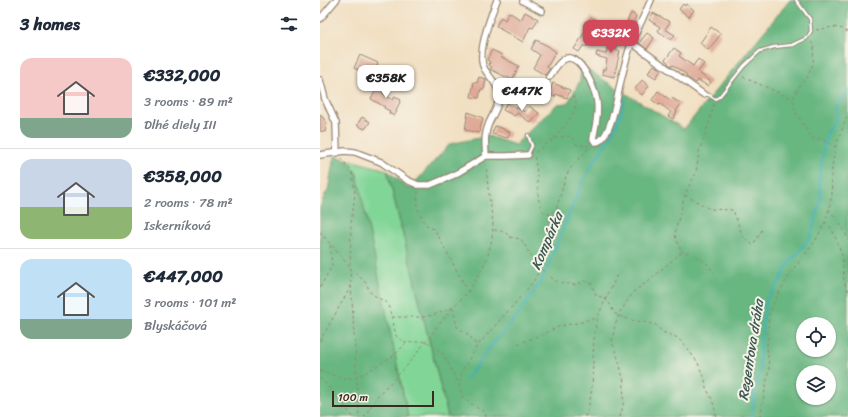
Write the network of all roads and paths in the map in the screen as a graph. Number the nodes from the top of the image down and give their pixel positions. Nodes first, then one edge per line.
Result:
1 (336, 0) edge
2 (497, 0) edge
3 (522, 0) edge
4 (651, 0) edge
5 (796, 0) edge
6 (542, 11) dead end
7 (320, 19) edge
8 (812, 31) junction
9 (848, 33) edge
10 (807, 38) junction
11 (632, 43) junction
12 (737, 74) junction
13 (549, 77) dead end
14 (320, 80) edge
15 (703, 94) joint
16 (573, 96) dead end
17 (715, 99) junction
18 (793, 100) junction
19 (848, 114) edge
20 (528, 135) dead end
21 (554, 138) junction
22 (595, 142) junction
23 (835, 148) junction
24 (337, 153) junction
25 (320, 154) edge
26 (528, 155) junction
27 (486, 156) junction
28 (418, 185) junction
29 (685, 194) junction
30 (829, 209) junction
31 (550, 214) junction
32 (824, 222) junction
33 (493, 230) junction
34 (762, 230) dead end
35 (320, 232) edge
36 (848, 240) edge
37 (330, 243) junction
38 (681, 250) junction
39 (350, 267) junction
40 (540, 267) junction
41 (715, 273) dead end
42 (617, 274) dead end
43 (351, 286) junction
44 (320, 287) edge
45 (848, 291) edge
46 (468, 292) junction
47 (605, 299) junction
48 (452, 308) junction
49 (619, 316) junction
50 (392, 317) junction
51 (598, 318) junction
52 (320, 341) edge
53 (426, 341) junction
54 (406, 343) junction
55 (518, 344) dead end
56 (477, 346) junction
57 (320, 371) edge
58 (320, 378) edge
59 (356, 378) junction
60 (459, 384) junction
61 (353, 417) edge
62 (359, 417) edge
63 (364, 417) edge
64 (486, 417) edge
65 (585, 417) edge
66 (620, 417) edge
67 (717, 417) edge
68 (760, 417) edge

1 - 7 street
2 - 27 street
3 - 6 street
4 - 11 street
5 - 8 lane
8 - 9 path
8 - 10 lane
10 - 12 lane
10 - 18 path
11 - 15 street
11 - 22 street
12 - 17 lane
12 - 18 path
13 - 22 street
14 - 24 street
15 - 17 lane
16 - 21 path
17 - 29 path
18 - 23 path
19 - 23 path
20 - 26 lane
21 - 22 path
21 - 26 path
22 - 31 path
23 - 30 path
24 - 25 street
24 - 28 street
24 - 39 path
26 - 27 street
26 - 31 path
27 - 28 street
27 - 33 path
28 - 46 path
29 - 34 path
29 - 38 path
30 - 32 path
30 - 36 path
31 - 40 path
32 - 45 path
32 - 68 path
33 - 40 path
33 - 46 path
35 - 37 path
37 - 39 path
37 - 44 path
38 - 41 path
38 - 49 path
39 - 43 path
39 - 50 path
40 - 47 path
40 - 56 path
42 - 47 path
43 - 52 path
43 - 59 path
46 - 48 path
47 - 49 path
47 - 51 path
48 - 50 path
48 - 53 path
48 - 56 path
49 - 66 path
49 - 67 path
50 - 54 path
51 - 55 path
51 - 65 path
53 - 54 path
53 - 60 path
53 - 63 path
54 - 59 path
56 - 60 path
57 - 59 path
58 - 61 path
59 - 62 path
60 - 64 path

